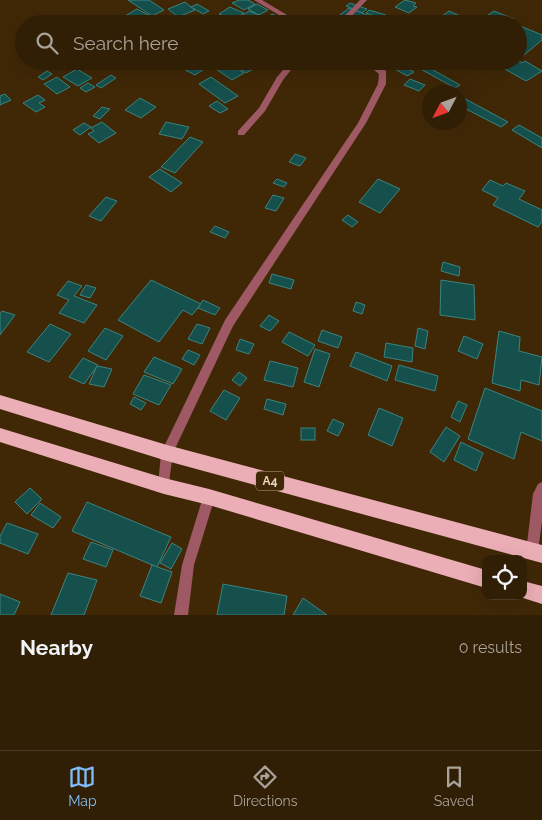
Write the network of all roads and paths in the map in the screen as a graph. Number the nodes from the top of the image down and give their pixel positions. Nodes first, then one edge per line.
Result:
1 (257, 0) edge
2 (364, 0) edge
3 (283, 15) edge
4 (349, 15) edge
5 (288, 70) edge
6 (379, 70) edge
7 (240, 132) dead end
8 (0, 402) edge
9 (0, 435) edge
10 (167, 452) junction
11 (164, 486) junction
12 (542, 488) edge
13 (209, 497) junction
14 (537, 553) edge
15 (482, 578) edge
16 (527, 591) edge
17 (542, 595) edge
18 (181, 615) edge

1 - 3 street
2 - 4 street
5 - 7 street
6 - 10 street
8 - 10 highway, A4
9 - 11 highway, A4
10 - 11 street
10 - 14 highway, A4
11 - 13 highway, A4
12 - 14 street
13 - 15 highway, A4
13 - 18 street
16 - 17 highway

